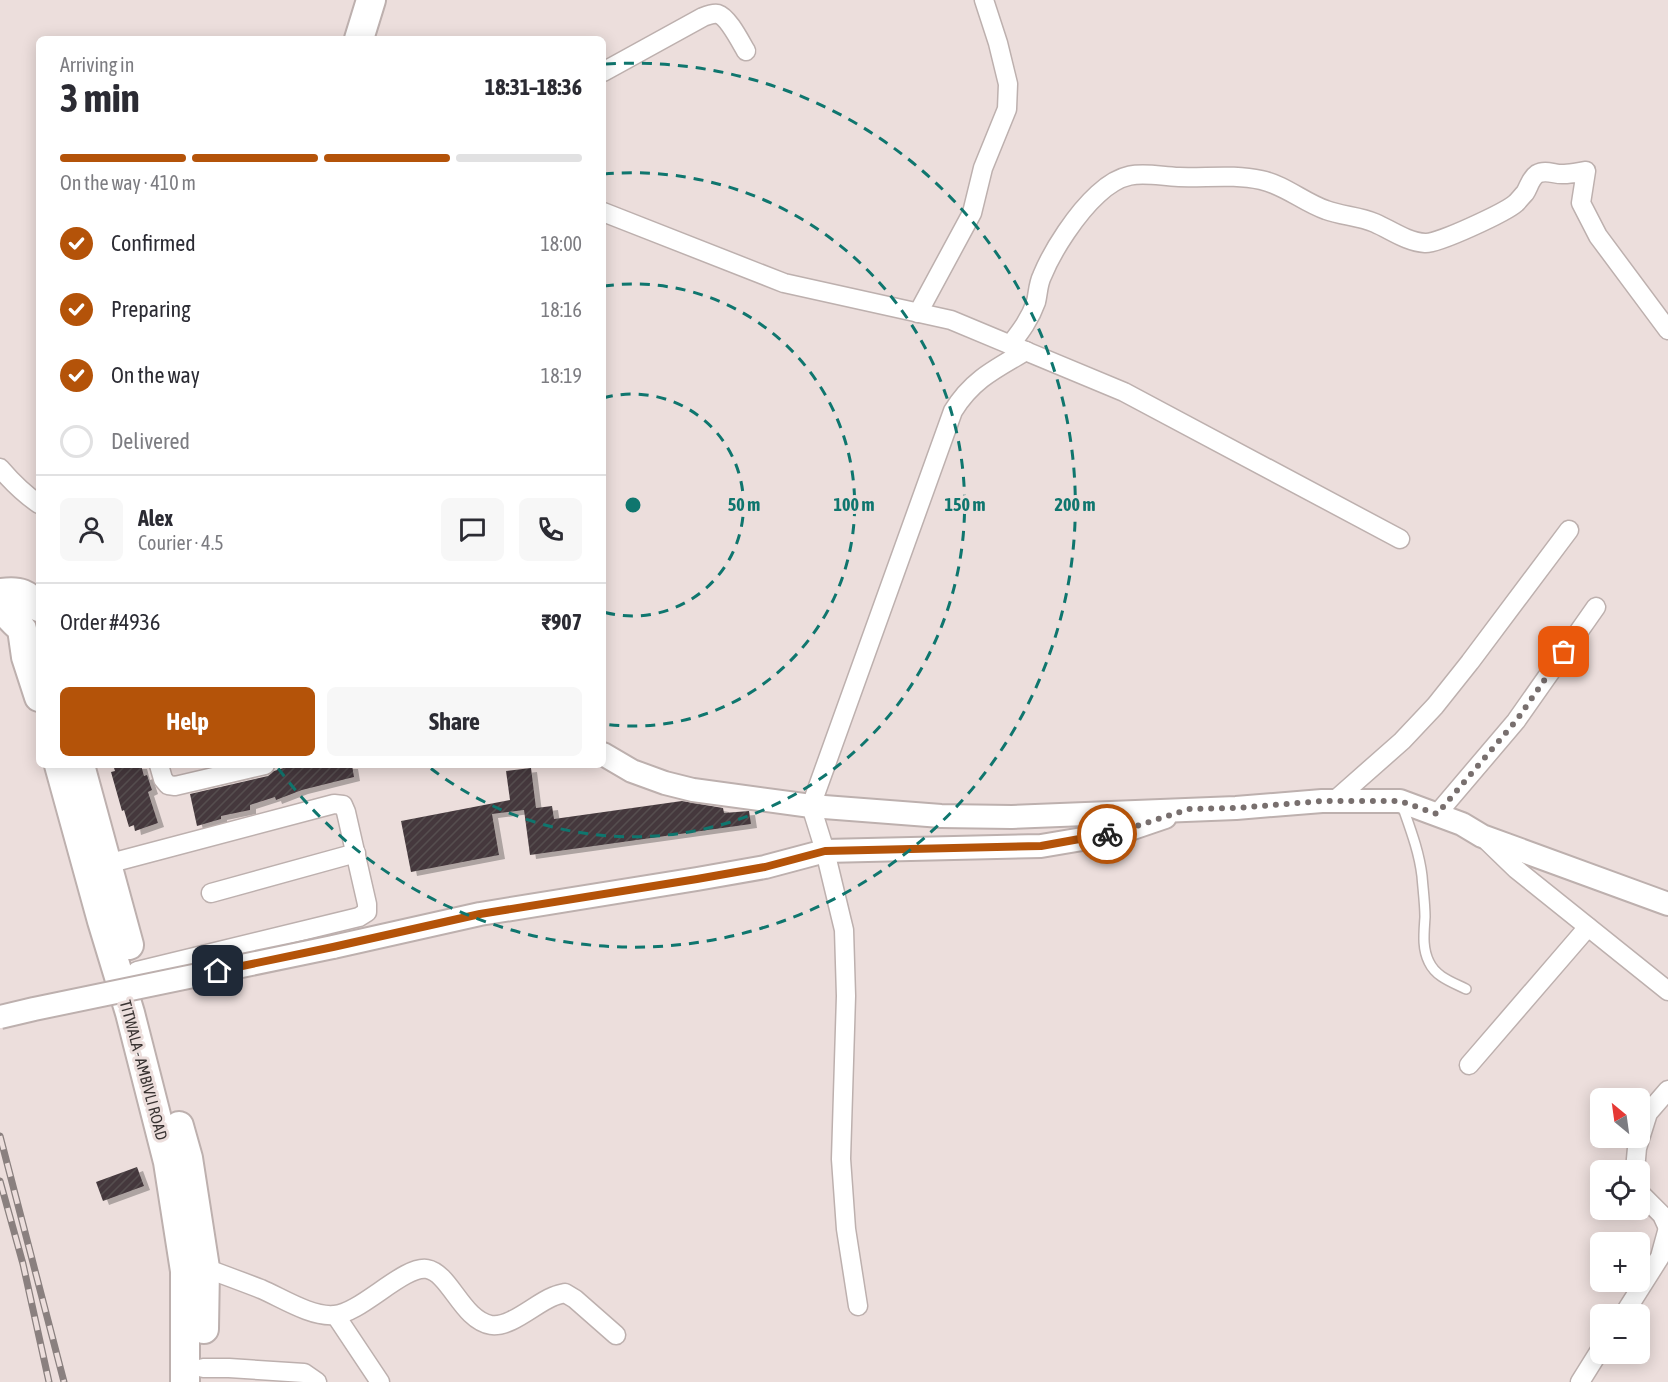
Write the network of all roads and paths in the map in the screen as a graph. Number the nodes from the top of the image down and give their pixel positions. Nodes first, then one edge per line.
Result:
1 (371, 0) edge
2 (984, 0) edge
3 (360, 36) edge
4 (746, 51) dead end
5 (606, 70) edge
6 (606, 213) edge
7 (918, 313) junction
8 (1668, 330) edge
9 (1018, 348) junction
10 (0, 468) edge
11 (36, 502) edge
12 (1569, 530) dead end
13 (1400, 539) dead end
14 (1, 592) edge
15 (1596, 607) dead end
16 (33, 618) edge
17 (36, 688) edge
18 (606, 756) edge
19 (60, 768) edge
20 (81, 768) edge
21 (160, 768) edge
22 (252, 768) edge
23 (1334, 801) junction
24 (1400, 801) junction
25 (811, 806) junction
26 (1189, 809) junction
27 (1437, 814) junction
28 (1482, 836) junction
29 (825, 851) junction
30 (356, 853) junction
31 (107, 864) junction
32 (211, 893) dead end
33 (1668, 904) edge
34 (1588, 927) junction
35 (137, 971) junction
36 (1466, 989) dead end
37 (1668, 991) edge
38 (0, 1017) edge
39 (1469, 1065) dead end
40 (1668, 1090) edge
41 (1636, 1160) edge
42 (1650, 1203) edge
43 (1668, 1228) edge
44 (195, 1270) junction
45 (1630, 1304) edge
46 (858, 1306) dead end
47 (336, 1316) junction
48 (616, 1335) dead end
49 (1591, 1364) edge
50 (197, 1377) edge
51 (317, 1382) edge
52 (380, 1382) edge
53 (1580, 1382) edge

1 - 3 main road
2 - 7 street
4 - 5 street
6 - 7 street
7 - 9 street
8 - 9 street
9 - 13 street
9 - 25 street
10 - 11 street
12 - 23 street
14 - 16 main road
15 - 27 street
16 - 17 main road
18 - 25 street
19 - 44 main road, TITWALA - AMBIVLI ROAD
20 - 31 main road, TITWALA - AMBIVLI ROAD
21 - 22 street
23 - 24 street
23 - 26 street
24 - 27 street
24 - 36 lane
25 - 26 street
25 - 29 street
26 - 29 street
27 - 28 street
28 - 33 street
28 - 34 street
29 - 38 street, bridge
29 - 46 street
30 - 31 street
30 - 32 street
30 - 35 street
31 - 35 main road, TITWALA - AMBIVLI ROAD
34 - 37 street
34 - 39 street
35 - 44 main road, TITWALA - AMBIVLI ROAD
40 - 41 street
42 - 43 street
43 - 45 street
44 - 47 street
44 - 50 main road, TITWALA - AMBIVLI ROAD
47 - 48 street
47 - 52 street
49 - 53 street
50 - 51 street

